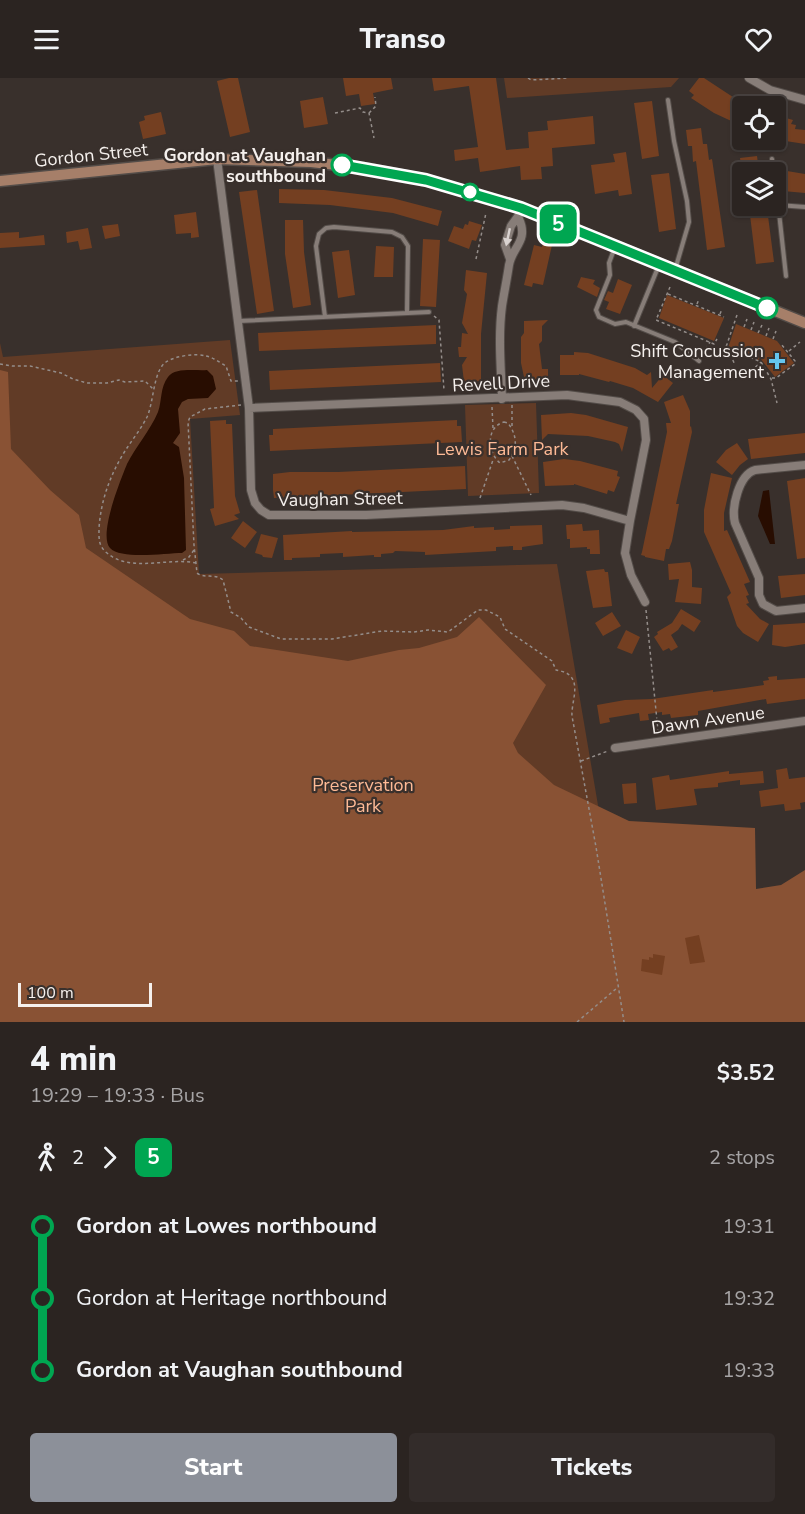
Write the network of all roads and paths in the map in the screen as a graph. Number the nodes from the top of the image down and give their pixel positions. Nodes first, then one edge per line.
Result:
1 (528, 78) edge
2 (568, 78) edge
3 (749, 78) edge
4 (375, 97) dead end
5 (668, 100) dead end
6 (805, 100) edge
7 (334, 113) dead end
8 (369, 114) junction
9 (374, 138) dead end
10 (217, 159) junction
11 (772, 159) dead end
12 (772, 162) edge
13 (0, 181) edge
14 (786, 206) edge
15 (805, 207) edge
16 (486, 213) dead end
17 (520, 214) junction
18 (779, 216) edge
19 (615, 247) junction
20 (476, 259) dead end
21 (510, 259) junction
22 (659, 264) junction
23 (674, 270) junction
24 (786, 276) dead end
25 (670, 287) dead end
26 (667, 294) junction
27 (699, 299) dead end
28 (696, 305) junction
29 (722, 309) dead end
30 (407, 312) junction
31 (429, 312) joint
32 (719, 315) junction
33 (737, 315) dead end
34 (325, 317) junction
35 (724, 317) dead end
36 (747, 319) dead end
37 (237, 321) junction
38 (754, 322) dead end
39 (805, 323) edge
40 (762, 325) dead end
41 (634, 326) junction
42 (744, 327) dead end
43 (769, 328) dead end
44 (751, 330) dead end
45 (776, 331) dead end
46 (758, 333) dead end
47 (766, 336) dead end
48 (717, 339) dead end
49 (773, 339) dead end
50 (710, 342) junction
51 (800, 342) dead end
52 (780, 344) dead end
53 (727, 348) junction
54 (705, 350) dead end
55 (788, 351) junction
56 (699, 361) dead end
57 (760, 362) junction
58 (0, 364) edge
59 (735, 365) dead end
60 (751, 371) dead end
61 (786, 371) junction
62 (786, 376) dead end
63 (771, 379) junction
64 (245, 380) junction
65 (444, 390) dead end
66 (154, 391) junction
67 (511, 398) junction
68 (492, 399) junction
69 (502, 399) junction
70 (777, 403) dead end
71 (249, 406) junction
72 (512, 428) junction
73 (494, 429) junction
74 (512, 456) junction
75 (494, 458) junction
76 (805, 465) edge
77 (531, 495) dead end
78 (480, 498) dead end
79 (630, 521) junction
80 (194, 550) junction
81 (180, 562) junction
82 (196, 563) junction
83 (645, 602) joint
84 (805, 608) edge
85 (805, 721) edge
86 (658, 732) dead end
87 (615, 748) joint
88 (580, 762) junction
89 (617, 987) junction
90 (577, 1022) edge
91 (624, 1022) edge

1 - 2 path
3 - 6 street
4 - 8 path
5 - 23 lane
7 - 8 path
8 - 9 path
10 - 13 main road, Gordon Street
10 - 17 main road, Gordon Street
10 - 37 street, Vaughan Street
11 - 12 lane
14 - 15 lane
16 - 20 path
17 - 19 main road, Gordon Street
17 - 21 street
17 -> 21 street
18 - 24 lane
19 - 22 main road, Gordon Street
19 - 41 lane
21 - 69 street
22 - 23 main road, Gordon Street
22 - 41 lane
23 - 39 main road, Gordon Street
25 - 26 path
26 - 28 path
26 - 50 path
27 - 28 path
28 - 32 path
29 - 32 path
30 - 31 lane
30 - 34 lane
30 - 34 lane
31 - 65 path
32 - 35 path
33 - 53 path
34 - 37 lane
36 - 42 path
37 - 64 street, Vaughan Street
38 - 44 path
40 - 46 path
41 - 56 lane
43 - 47 path
45 - 49 path
48 - 50 path
50 - 54 path
51 - 55 path
52 - 55 path
53 - 57 path
53 - 59 path
55 - 61 path
57 - 60 path
57 - 63 path
58 - 66 path
61 - 62 path
61 - 63 path
63 - 70 path
64 - 66 path
64 - 71 street, Vaughan Street
66 - 81 path
67 - 69 street, Revell Drive
67 - 72 path
67 - 79 street, Revell Drive
68 - 69 street, Revell Drive
68 - 71 street, Revell Drive
68 - 73 path
71 - 79 street, Vaughan Street
71 - 80 path
72 - 73 path
72 - 74 path
73 - 75 path
74 - 75 path
74 - 77 path
75 - 78 path
76 - 84 street
79 - 83 street, Revell Drive
80 - 81 path
80 - 82 path
81 - 82 path
82 - 88 path
83 - 86 path
85 - 87 street, Dawn Avenue
87 - 88 path
88 - 89 path
89 - 90 path
89 - 91 path

